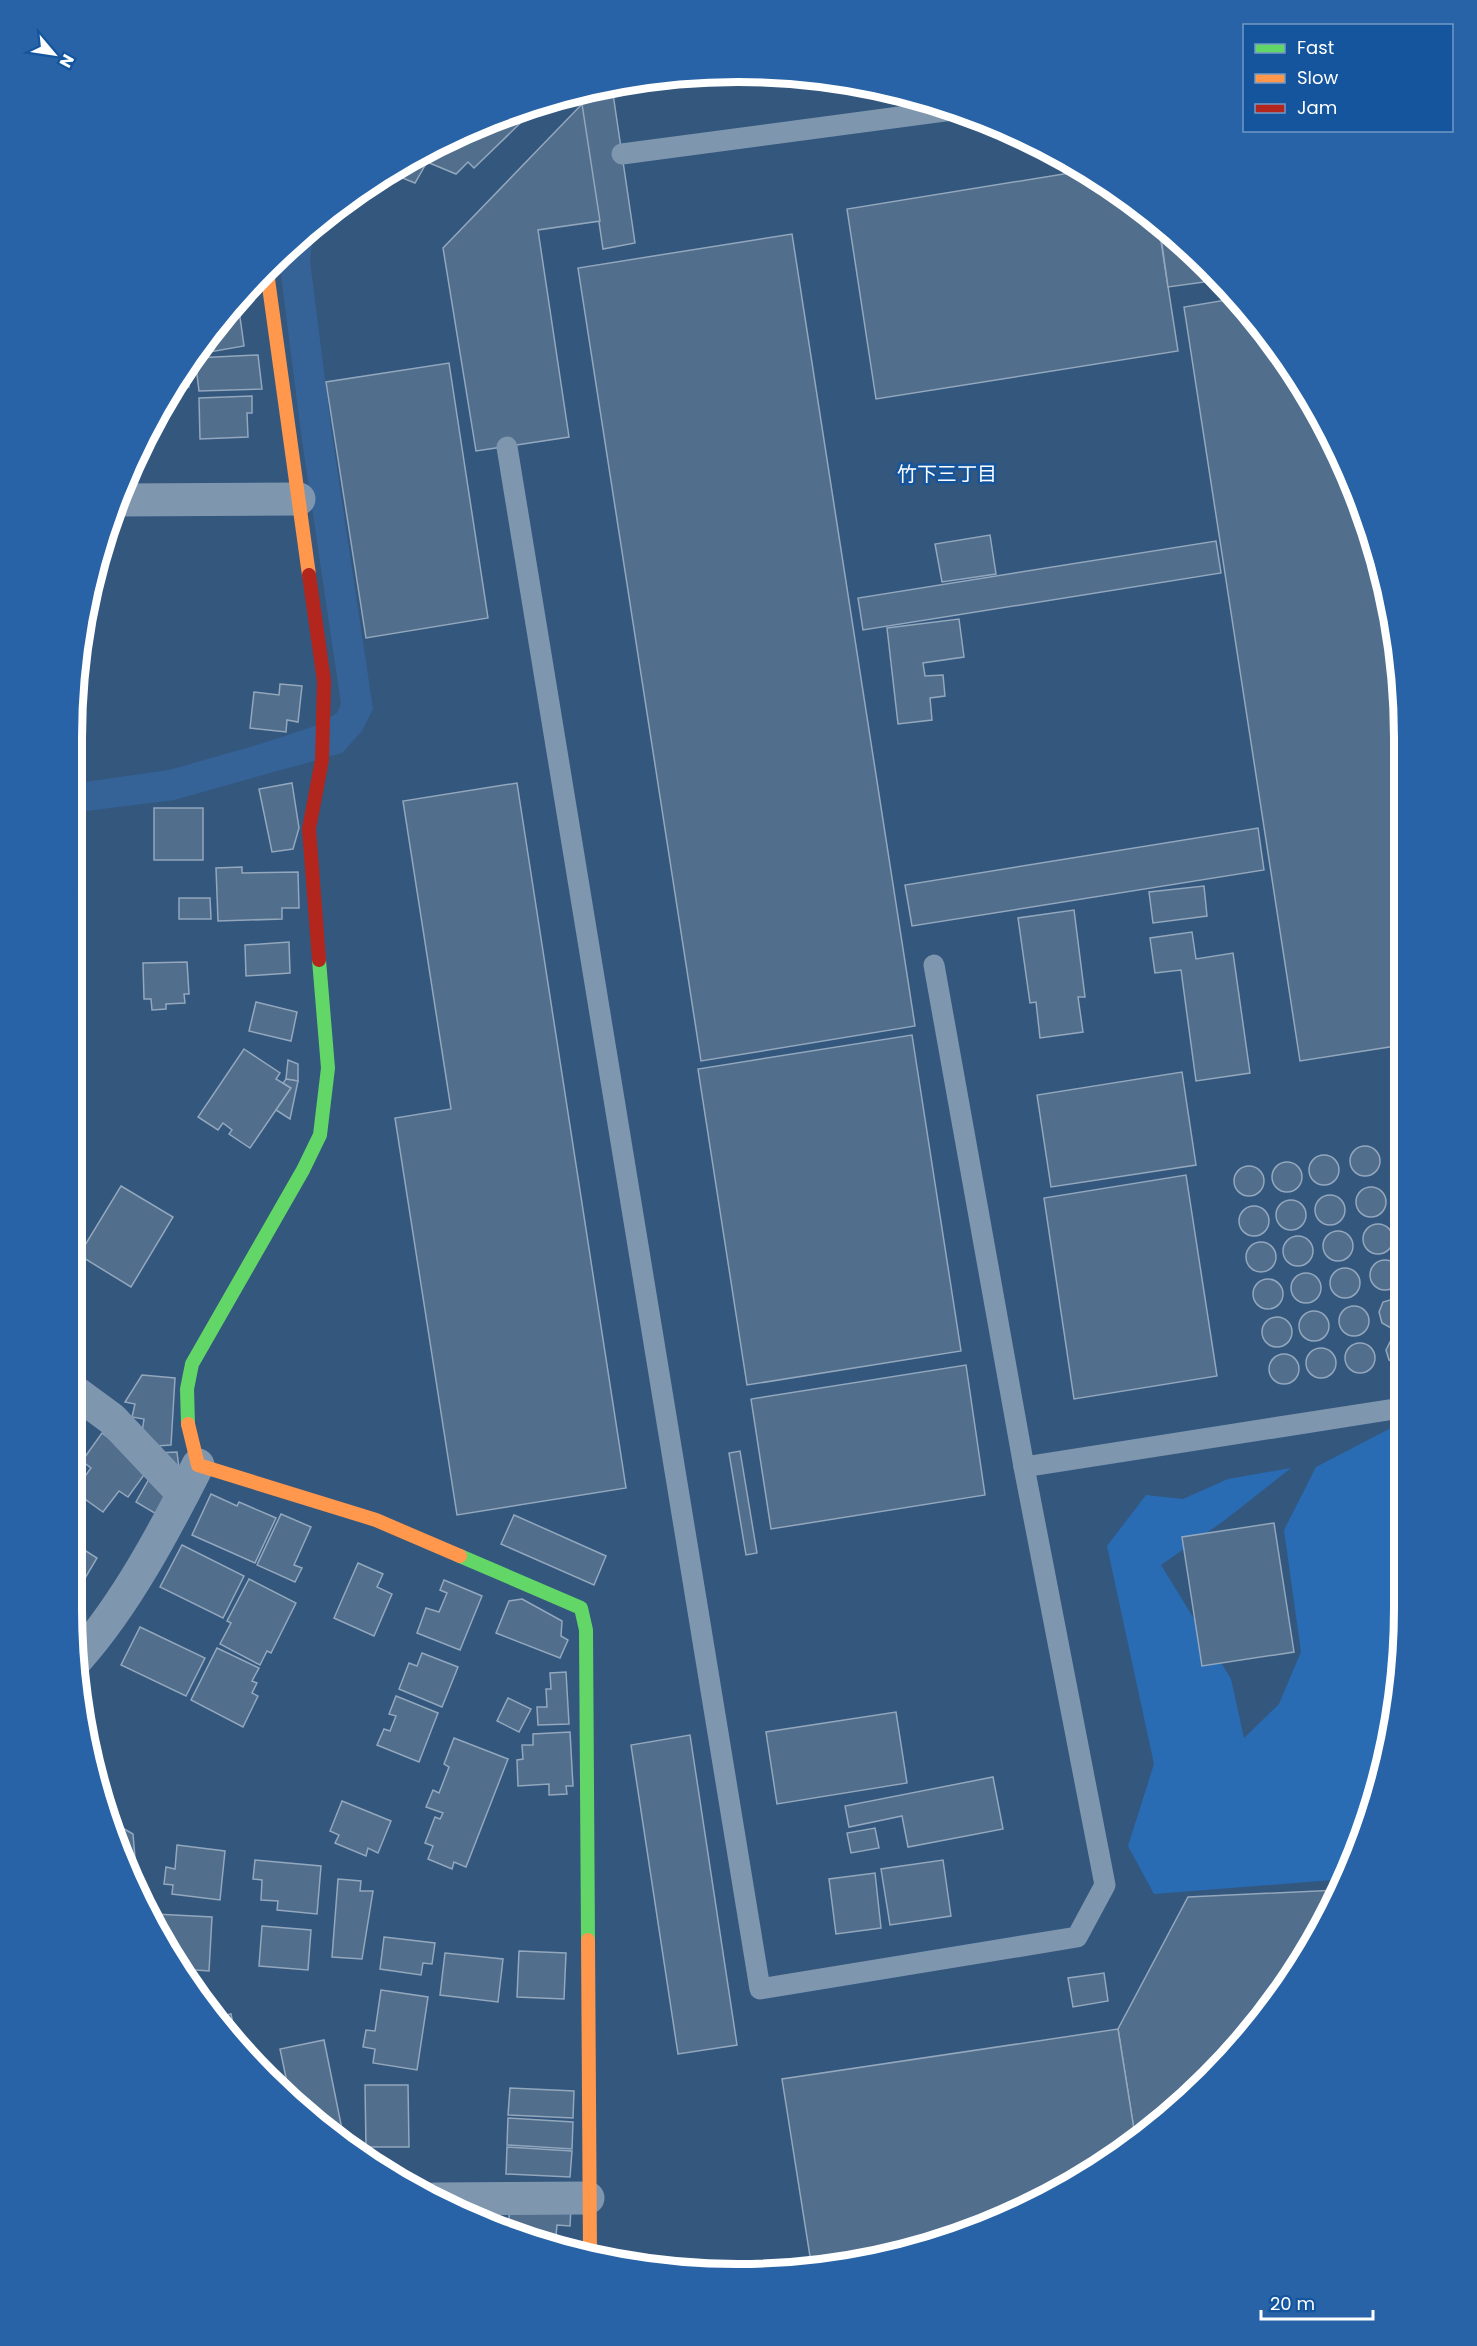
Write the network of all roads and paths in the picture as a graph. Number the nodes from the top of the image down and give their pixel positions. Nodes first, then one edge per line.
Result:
1 (934, 112) edge
2 (622, 154) dead end
3 (268, 282) edge
4 (507, 447) dead end
5 (299, 499) junction
6 (127, 500) edge
7 (934, 965) dead end
8 (82, 1397) edge
9 (1394, 1409) edge
10 (198, 1465) junction
11 (1024, 1467) junction
12 (183, 1494) junction
13 (84, 1651) edge
14 (588, 2198) junction
15 (454, 2199) edge
16 (590, 2246) edge

1 - 2 lane
3 - 5 street
4 - 11 lane
5 - 6 street
5 - 10 street
7 - 11 lane
8 - 12 street
9 - 11 lane
10 - 12 street
10 - 14 street
12 - 13 street
14 - 15 street
14 - 16 street

